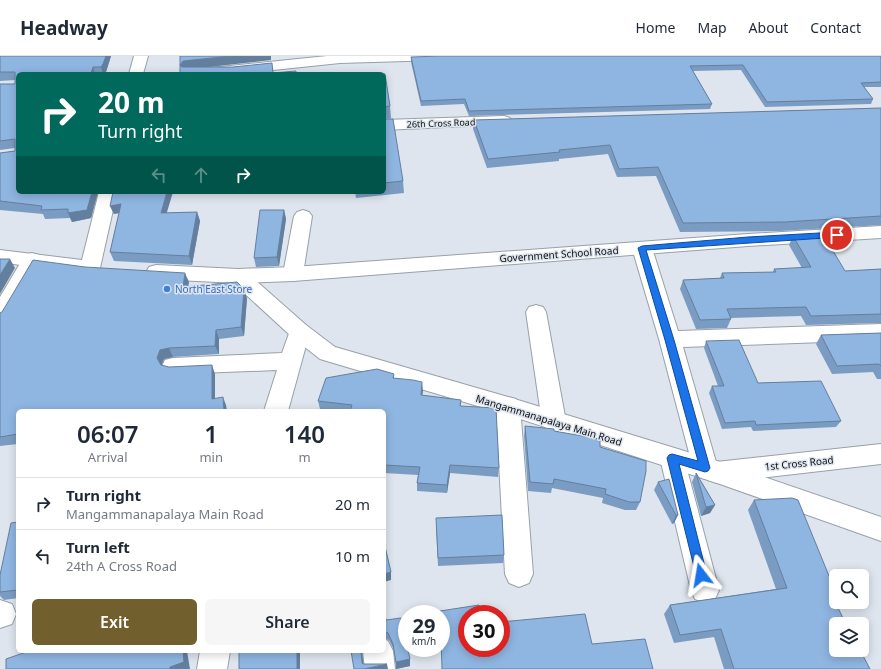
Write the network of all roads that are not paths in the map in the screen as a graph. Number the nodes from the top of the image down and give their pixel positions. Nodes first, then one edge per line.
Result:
1 (141, 56) edge
2 (439, 56) edge
3 (341, 58) edge
4 (137, 72) edge
5 (210, 72) edge
6 (337, 72) edge
7 (518, 121) edge
8 (386, 125) edge
9 (108, 194) edge
10 (303, 216) dead end
11 (881, 232) edge
12 (642, 248) junction
13 (0, 256) edge
14 (32, 260) junction
15 (136, 271) edge
16 (292, 274) junction
17 (238, 276) junction
18 (536, 312) dead end
19 (0, 315) edge
20 (299, 331) junction
21 (881, 332) edge
22 (670, 340) junction
23 (291, 361) junction
24 (173, 366) edge
25 (508, 406) junction
26 (277, 409) edge
27 (554, 422) junction
28 (881, 454) edge
29 (672, 458) junction
30 (711, 470) junction
31 (881, 529) edge
32 (519, 574) dead end
33 (705, 590) dead end
34 (215, 653) edge
35 (378, 653) edge
36 (212, 669) edge
37 (380, 669) edge

1 - 4 street
2 - 3 street
3 - 5 street
3 - 6 street
7 - 8 street, 26th Cross Road
9 - 14 street
10 - 16 street
11 - 12 street, Government School Road
12 - 16 street, Government School Road
12 - 22 street
13 - 14 street
14 - 19 street
15 - 17 street, Government School Road
16 - 17 street, Government School Road
17 - 20 street, Mangammanapalaya Main Road
18 - 27 street
20 - 23 street
20 - 25 street, Mangammanapalaya Main Road
21 - 22 street
22 - 30 street
23 - 24 street
23 - 26 street
25 - 27 street, Mangammanapalaya Main Road
25 - 32 street
27 - 29 street, Mangammanapalaya Main Road
28 - 30 street, 1st Cross Road
29 - 30 street, Mangammanapalaya Main Road
29 - 33 street
30 - 31 street, Mangammanapalaya Main Road
34 - 36 street
35 - 37 street

